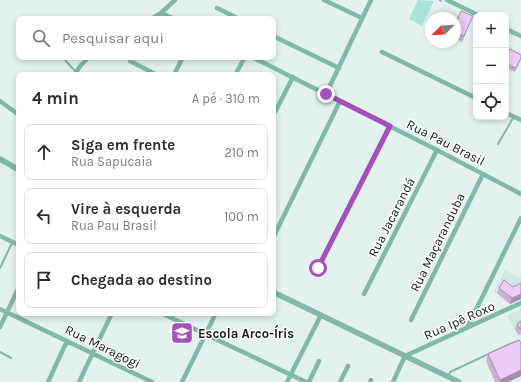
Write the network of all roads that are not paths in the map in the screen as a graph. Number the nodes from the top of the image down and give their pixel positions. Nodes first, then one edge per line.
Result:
1 (175, 0) edge
2 (324, 0) edge
3 (371, 0) edge
4 (447, 0) edge
5 (217, 8) dead end
6 (161, 13) junction
7 (473, 13) edge
8 (156, 16) edge
9 (168, 16) edge
10 (233, 16) edge
11 (362, 18) junction
12 (509, 30) edge
13 (521, 36) edge
14 (276, 37) edge
15 (382, 52) dead end
16 (64, 60) edge
17 (87, 60) edge
18 (182, 60) edge
19 (243, 60) edge
20 (258, 60) edge
21 (130, 61) dead end
22 (339, 68) junction
23 (73, 72) edge
24 (77, 72) edge
25 (151, 72) edge
26 (176, 72) edge
27 (237, 72) edge
28 (293, 77) junction
29 (326, 94) junction
30 (473, 97) edge
31 (0, 101) edge
32 (340, 101) junction
33 (276, 110) edge
34 (16, 113) edge
35 (509, 114) edge
36 (514, 117) junction
37 (521, 120) edge
38 (390, 126) junction
39 (498, 144) dead end
40 (437, 150) junction
41 (1, 160) edge
42 (16, 168) edge
43 (483, 174) junction
44 (521, 194) edge
45 (521, 218) edge
46 (276, 232) edge
47 (0, 236) edge
48 (13, 242) junction
49 (16, 244) edge
50 (0, 268) edge
51 (318, 268) dead end
52 (276, 293) edge
53 (16, 294) edge
54 (364, 294) dead end
55 (521, 303) edge
56 (0, 309) edge
57 (7, 313) junction
58 (321, 315) junction
59 (111, 316) edge
60 (167, 316) edge
61 (214, 316) edge
62 (411, 320) dead end
63 (471, 320) junction
64 (474, 325) junction
65 (0, 327) edge
66 (467, 328) junction
67 (205, 334) junction
68 (67, 340) junction
69 (521, 344) edge
70 (0, 352) edge
71 (93, 353) junction
72 (405, 356) junction
73 (11, 358) dead end
74 (319, 361) dead end
75 (348, 366) dead end
76 (290, 375) junction
77 (448, 376) junction
78 (48, 382) edge
79 (79, 382) edge
80 (152, 382) edge
81 (182, 382) edge
82 (287, 382) edge
83 (307, 382) edge
84 (340, 382) edge
85 (393, 382) edge
86 (459, 382) edge

1 - 6 street
2 - 11 street
3 - 11 street
4 - 7 street
5 - 10 street
6 - 8 street
6 - 9 street
11 - 22 street
12 - 13 street
14 - 22 street
15 - 30 street
16 - 23 lane
17 - 24 street
18 - 26 street
19 - 27 street
20 - 28 street, Rua Pau Brasil
21 - 25 street
22 - 29 street
28 - 29 street, Rua Pau Brasil
28 - 33 street
29 - 32 street, Rua Pau Brasil
31 - 34 street
32 - 38 street, Rua Pau Brasil
32 - 46 street
35 - 36 street
36 - 37 street
36 - 39 lane
38 - 40 street, Rua Pau Brasil
38 - 51 street
40 - 43 street, Rua Pau Brasil
40 - 54 street, Rua Jacarandá
41 - 42 street
43 - 44 street, Rua Pau Brasil
43 - 62 street, Rua Maçaranduba
45 - 63 street
47 - 48 street
48 - 49 street
48 - 50 lane
52 - 58 street
53 - 57 street
55 - 64 street, Rua Ipê Roxo
56 - 57 street, Rua Maragogi
57 - 65 street
57 - 68 street, Rua Maragogi
58 - 72 street
58 - 76 street
59 - 71 street
60 - 67 street
61 - 67 street
63 - 64 street
63 - 66 street
64 - 66 street, Rua Ipê Roxo
66 - 72 street, Rua Ipê Roxo
67 - 76 street
67 - 81 street
68 - 71 street, Rua Maragogi
68 - 78 street
69 - 77 lane
70 - 73 lane
71 - 79 street
71 - 80 street, Rua Maragogi
72 - 77 street
72 - 85 street
74 - 83 street
75 - 84 street
76 - 82 street
76 - 83 street
77 - 86 street

